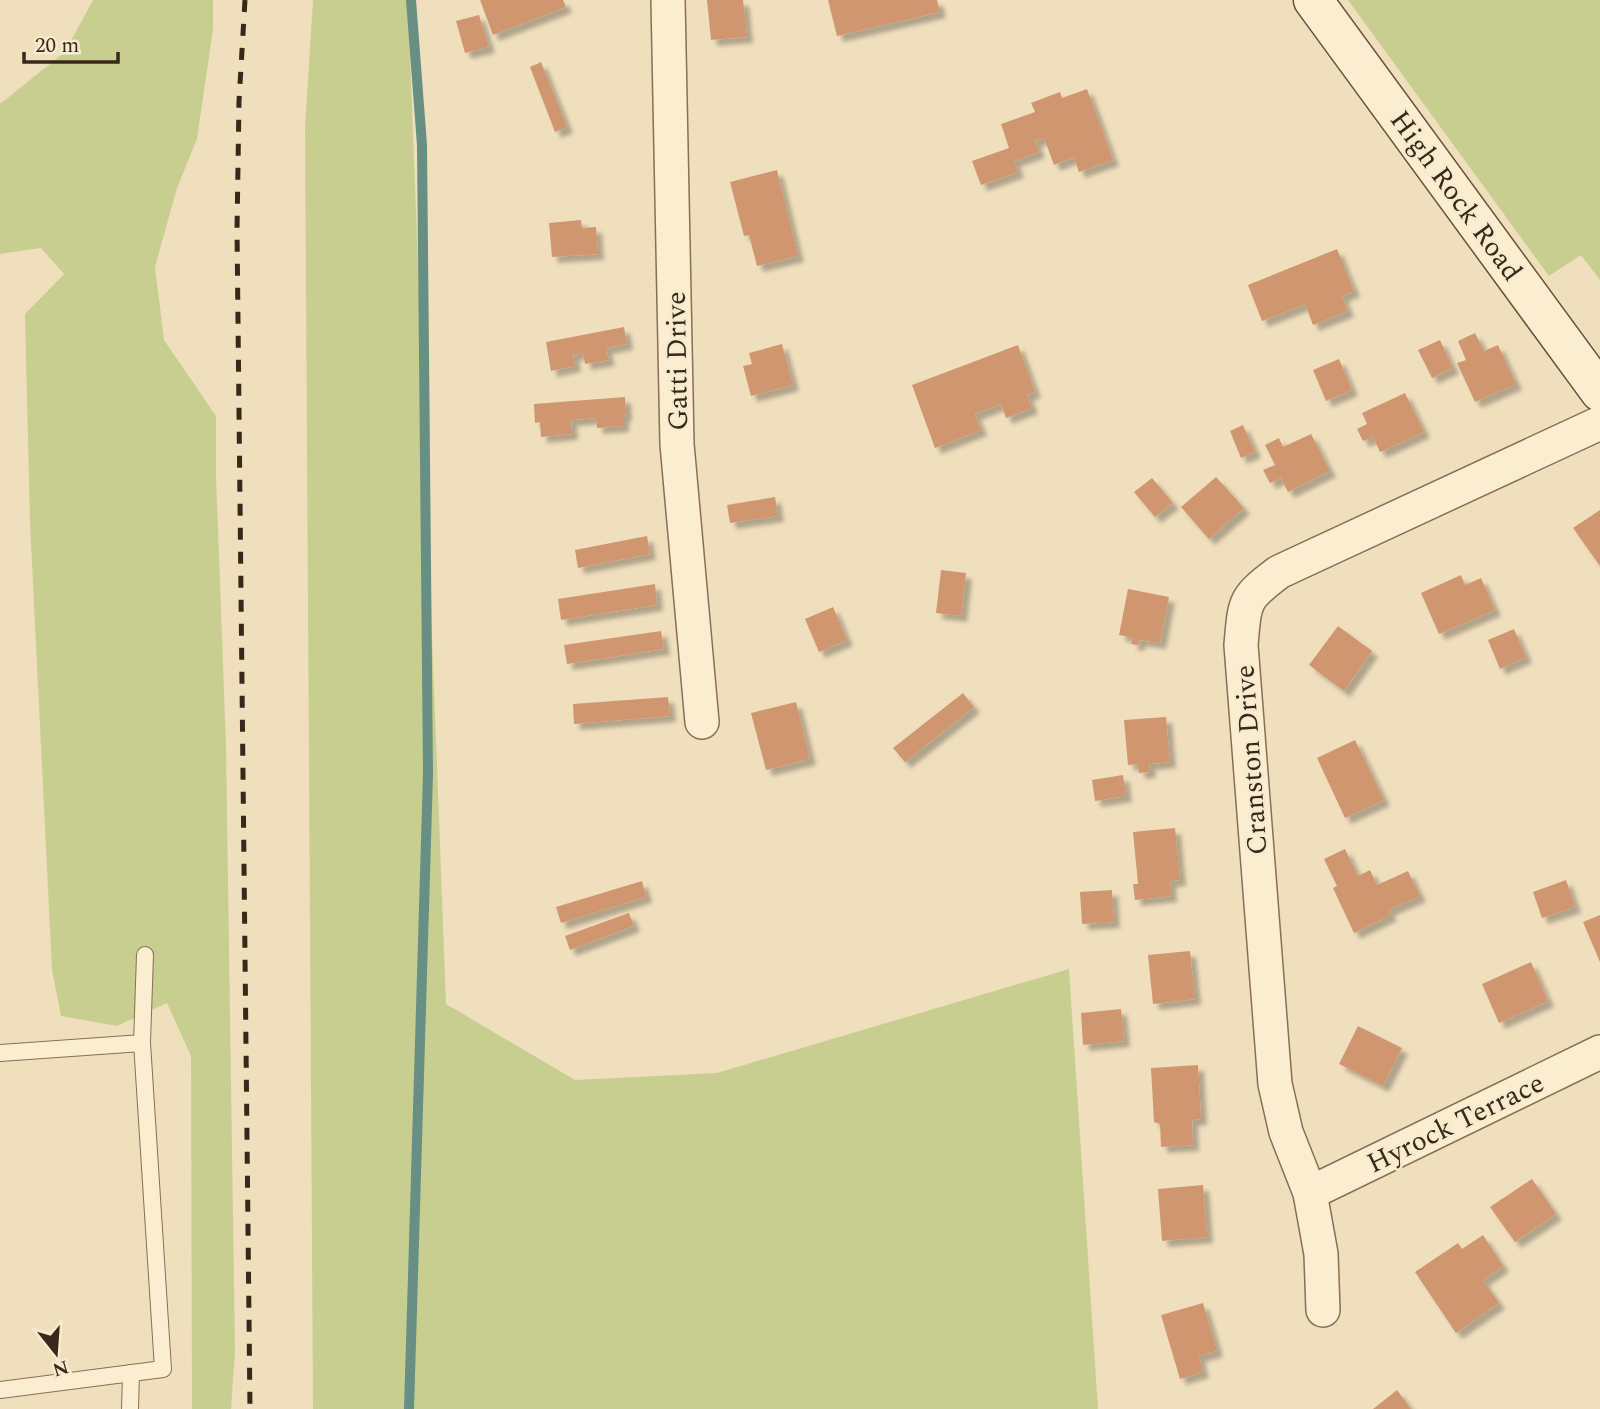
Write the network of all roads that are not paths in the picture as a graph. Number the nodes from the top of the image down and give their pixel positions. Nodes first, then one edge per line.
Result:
1 (668, 0) edge
2 (1313, 0) edge
3 (1600, 392) edge
4 (1600, 423) edge
5 (702, 722) dead end
6 (145, 955) dead end
7 (142, 1043) junction
8 (1600, 1052) edge
9 (0, 1053) edge
10 (1310, 1193) junction
11 (1323, 1310) dead end
12 (131, 1373) junction
13 (0, 1390) edge
14 (130, 1409) edge

1 - 5 street, Gatti Drive
2 - 3 main road, High Rock Road
4 - 10 street, Cranston Drive
6 - 7 lane
7 - 9 lane
7 - 12 lane
8 - 10 street, Hyrock Terrace
10 - 11 street, Cranston Drive
12 - 13 lane
12 - 14 lane

